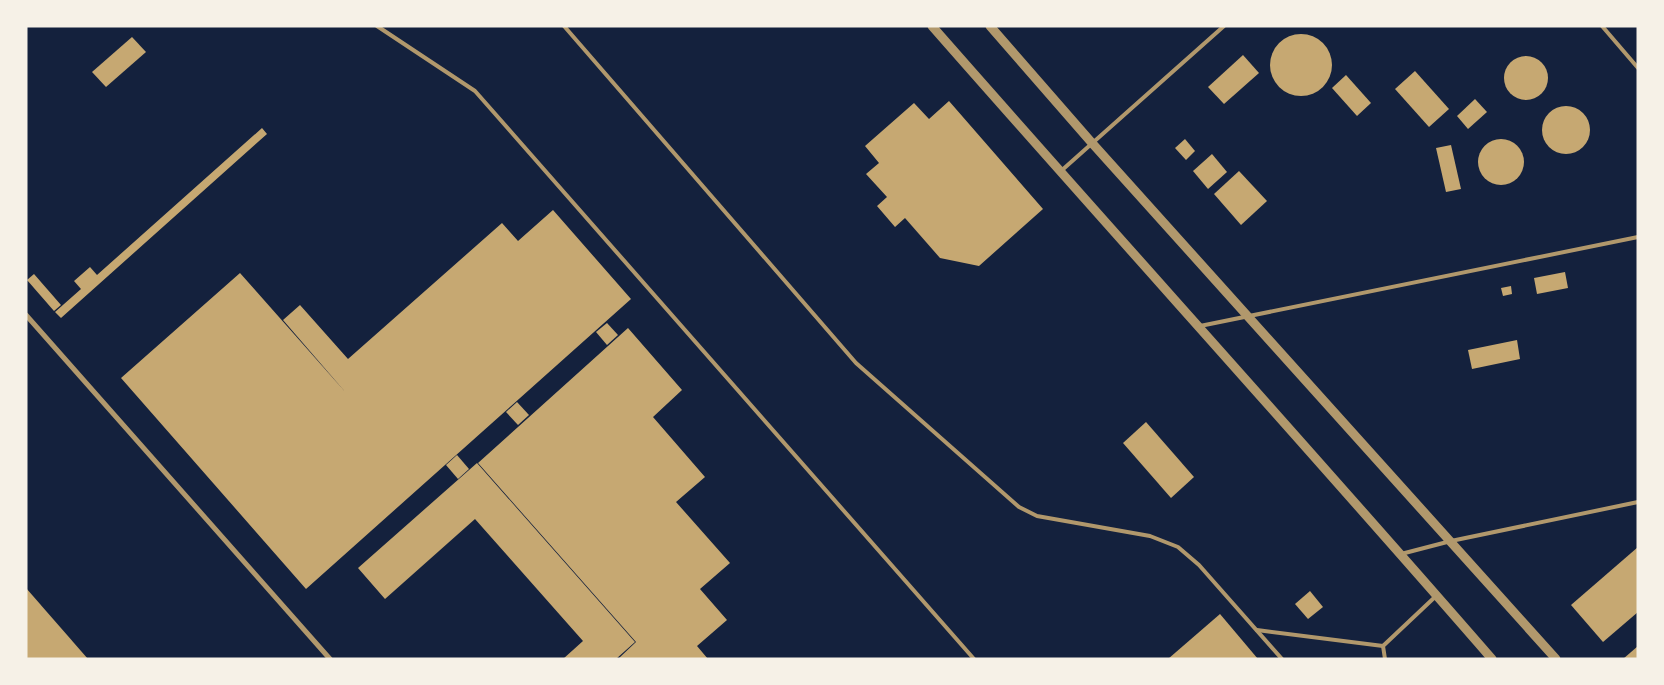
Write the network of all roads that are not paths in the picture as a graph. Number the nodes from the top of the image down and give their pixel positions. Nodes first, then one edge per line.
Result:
1 (377, 26) edge
2 (564, 26) edge
3 (932, 26) edge
4 (990, 26) edge
5 (1224, 26) edge
6 (1602, 26) edge
7 (1638, 68) edge
8 (1092, 143) junction
9 (1060, 172) junction
10 (1638, 237) edge
11 (26, 315) edge
12 (1248, 316) junction
13 (1198, 327) junction
14 (1638, 502) edge
15 (1451, 540) junction
16 (1401, 554) junction
17 (1436, 595) junction
18 (1257, 630) junction
19 (1382, 646) junction
20 (330, 659) edge
21 (974, 659) edge
22 (1282, 659) edge
23 (1385, 659) edge
24 (1492, 659) edge
25 (1556, 659) edge

1 - 21 lane
2 - 18 lane
3 - 9 street
4 - 8 street
5 - 8 lane
6 - 7 lane
8 - 9 lane
8 - 12 street
9 - 13 street
10 - 12 lane
11 - 20 street
12 - 13 lane
12 - 15 street
13 - 16 street
14 - 15 lane
15 - 16 lane
15 - 25 street
16 - 17 street
17 - 19 lane
17 - 24 street
18 - 19 lane
18 - 22 lane
19 - 23 lane

